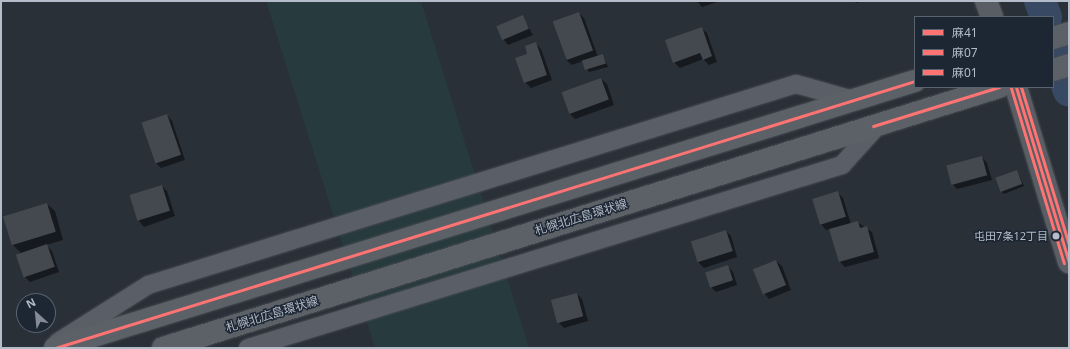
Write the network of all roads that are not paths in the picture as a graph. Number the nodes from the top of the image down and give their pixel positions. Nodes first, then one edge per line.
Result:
1 (986, 1) edge
2 (992, 16) edge
3 (1069, 33) edge
4 (1054, 38) edge
5 (1069, 65) edge
6 (1054, 70) edge
7 (914, 81) edge
8 (996, 88) edge
9 (1016, 88) edge
10 (853, 100) junction
11 (879, 124) junction
12 (1069, 262) edge
13 (49, 348) edge
14 (55, 348) edge
15 (163, 348) edge
16 (248, 348) edge

1 - 2 street
3 - 4 main road
5 - 6 main road
7 - 10 main road
8 - 11 main road, 札幌北広島環状線
9 - 12 street
10 - 13 street
10 - 14 main road
11 - 15 main road, 札幌北広島環状線
11 - 16 street

